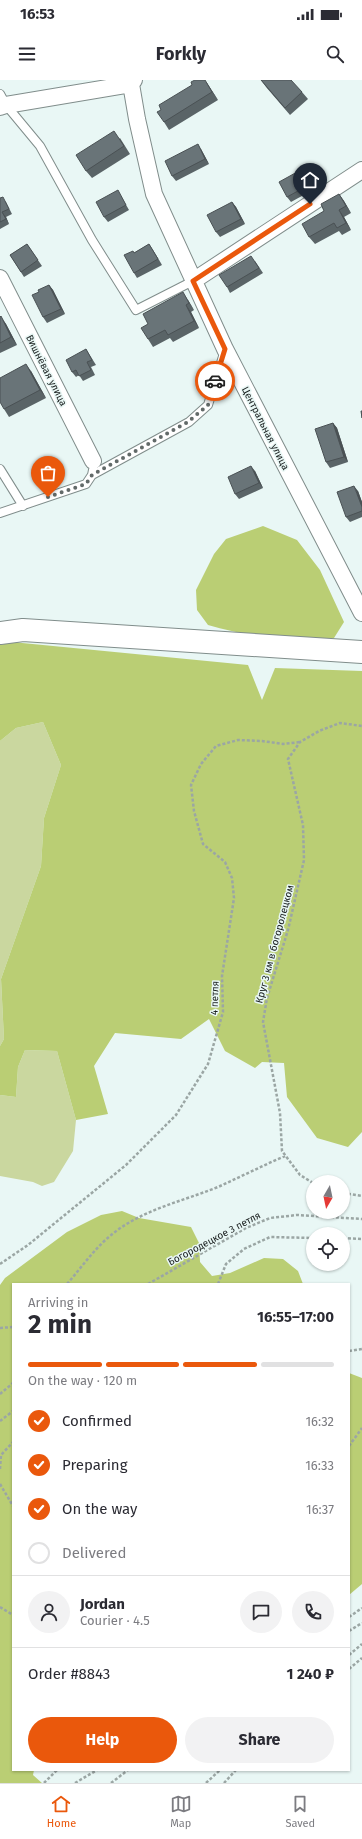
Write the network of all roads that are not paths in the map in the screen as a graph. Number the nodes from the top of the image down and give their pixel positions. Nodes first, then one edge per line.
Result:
1 (131, 81) edge
2 (2, 102) edge
3 (362, 170) edge
4 (0, 278) edge
5 (193, 281) junction
6 (225, 349) junction
7 (93, 468) junction
8 (0, 469) edge
9 (23, 506) junction
10 (0, 513) edge
11 (362, 613) edge
12 (0, 633) edge
13 (362, 652) edge

1 - 2 street
1 - 5 street, Центральная улица
2 - 5 lane
3 - 5 street
4 - 7 street, Вишнёвая улица
5 - 6 street, Центральная улица
6 - 7 lane
6 - 11 street, Центральная улица
7 - 9 lane
8 - 9 lane
9 - 10 lane
12 - 13 street

